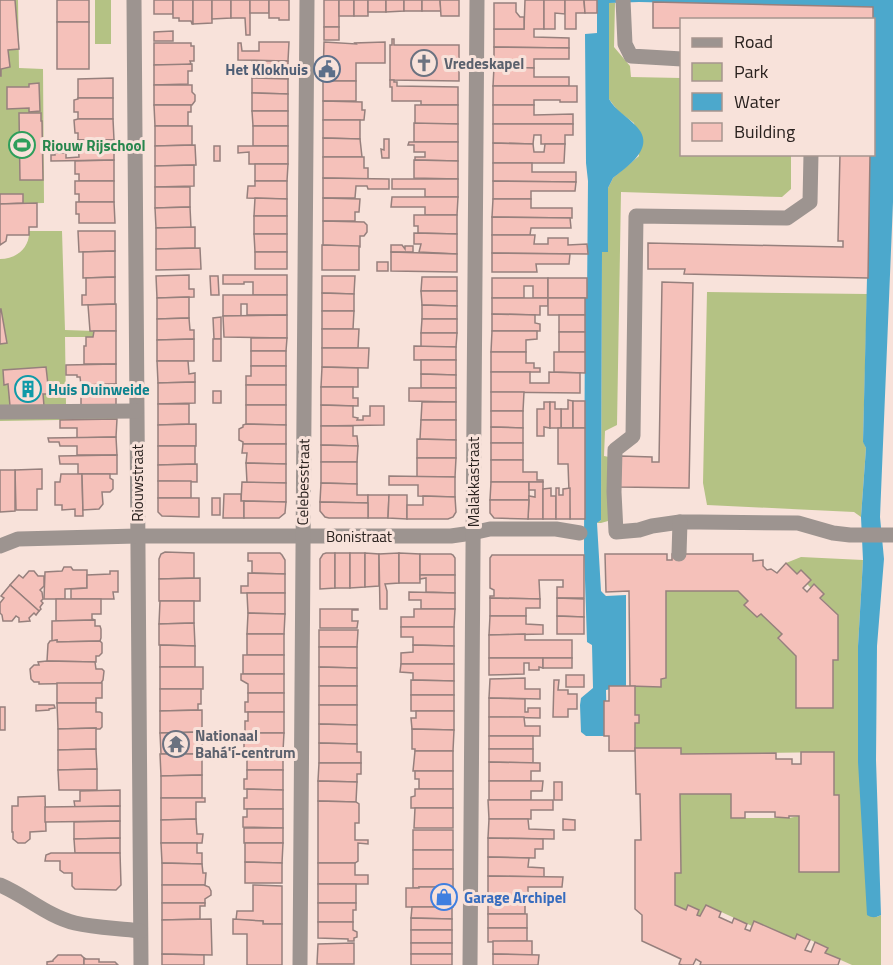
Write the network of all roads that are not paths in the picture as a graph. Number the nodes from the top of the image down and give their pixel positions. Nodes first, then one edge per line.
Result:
1 (134, 0) edge
2 (307, 0) edge
3 (477, 0) edge
4 (623, 0) edge
5 (680, 59) edge
6 (811, 156) edge
7 (136, 411) junction
8 (0, 412) edge
9 (680, 522) junction
10 (472, 533) junction
11 (580, 533) dead end
12 (891, 535) edge
13 (137, 536) junction
14 (303, 536) junction
15 (0, 546) edge
16 (679, 554) dead end
17 (0, 875) edge
18 (4, 887) edge
19 (141, 931) junction
20 (141, 965) edge
21 (300, 965) edge
22 (470, 965) edge

1 - 7 street, Riouwstraat
2 - 14 street, Celebesstraat
3 - 10 street, Malakkastraat
4 - 5 street
6 - 9 street
7 - 8 street
7 - 13 street, Riouwstraat
9 - 12 street
9 - 16 street
10 - 11 street, Bonistraat
10 - 14 street, Bonistraat
10 - 22 street, Malakkastraat
13 - 14 street, Bonistraat
13 - 15 street, Bonistraat
13 - 19 street, Riouwstraat
14 - 21 street, Celebesstraat
17 - 18 street
18 - 19 street
19 - 20 street, Riouwstraat

